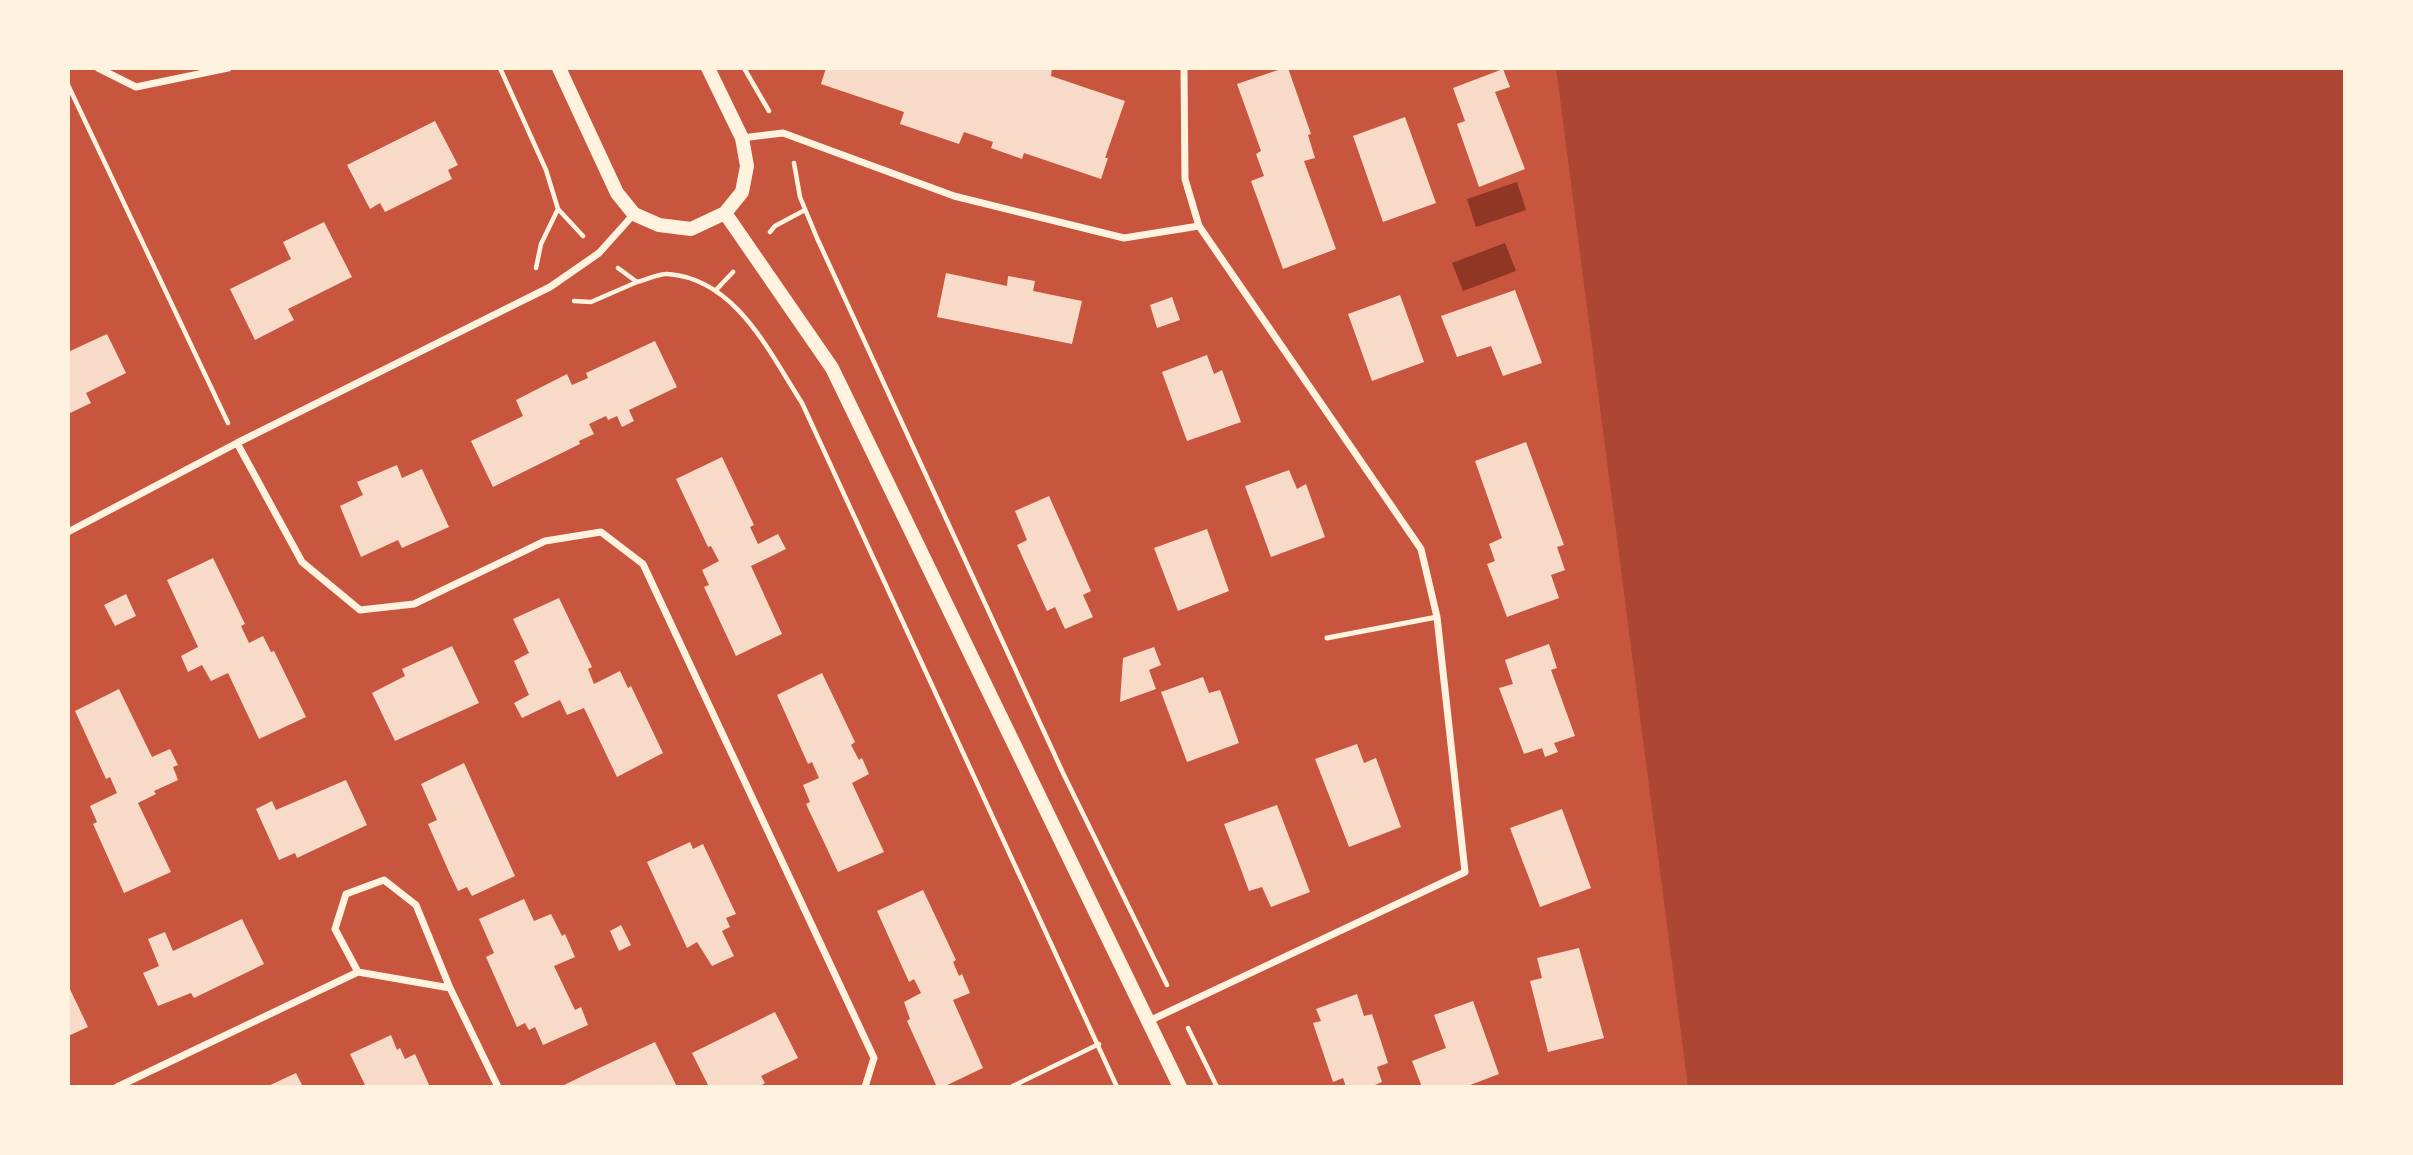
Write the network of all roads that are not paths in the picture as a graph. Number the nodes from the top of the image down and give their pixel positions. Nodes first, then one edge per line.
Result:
1 (98, 68) edge
2 (228, 68) edge
3 (559, 68) edge
4 (708, 68) edge
5 (1184, 68) edge
6 (742, 138) junction
7 (634, 214) junction
8 (725, 214) junction
9 (1199, 226) junction
10 (237, 443) junction
11 (68, 532) edge
12 (1437, 617) junction
13 (1327, 638) dead end
14 (358, 972) junction
15 (450, 988) junction
16 (1148, 1021) junction
17 (117, 1087) edge
18 (498, 1087) edge
19 (865, 1087) edge
20 (1180, 1087) edge

1 - 2 street
3 - 7 main road
4 - 6 main road
5 - 9 street
6 - 8 main road
6 - 9 street
7 - 8 main road
7 - 10 street
8 - 16 main road
9 - 12 street
10 - 11 street
10 - 19 street
12 - 13 lane
12 - 16 street
14 - 15 street
14 - 15 street
14 - 17 street
15 - 18 street
16 - 20 main road

